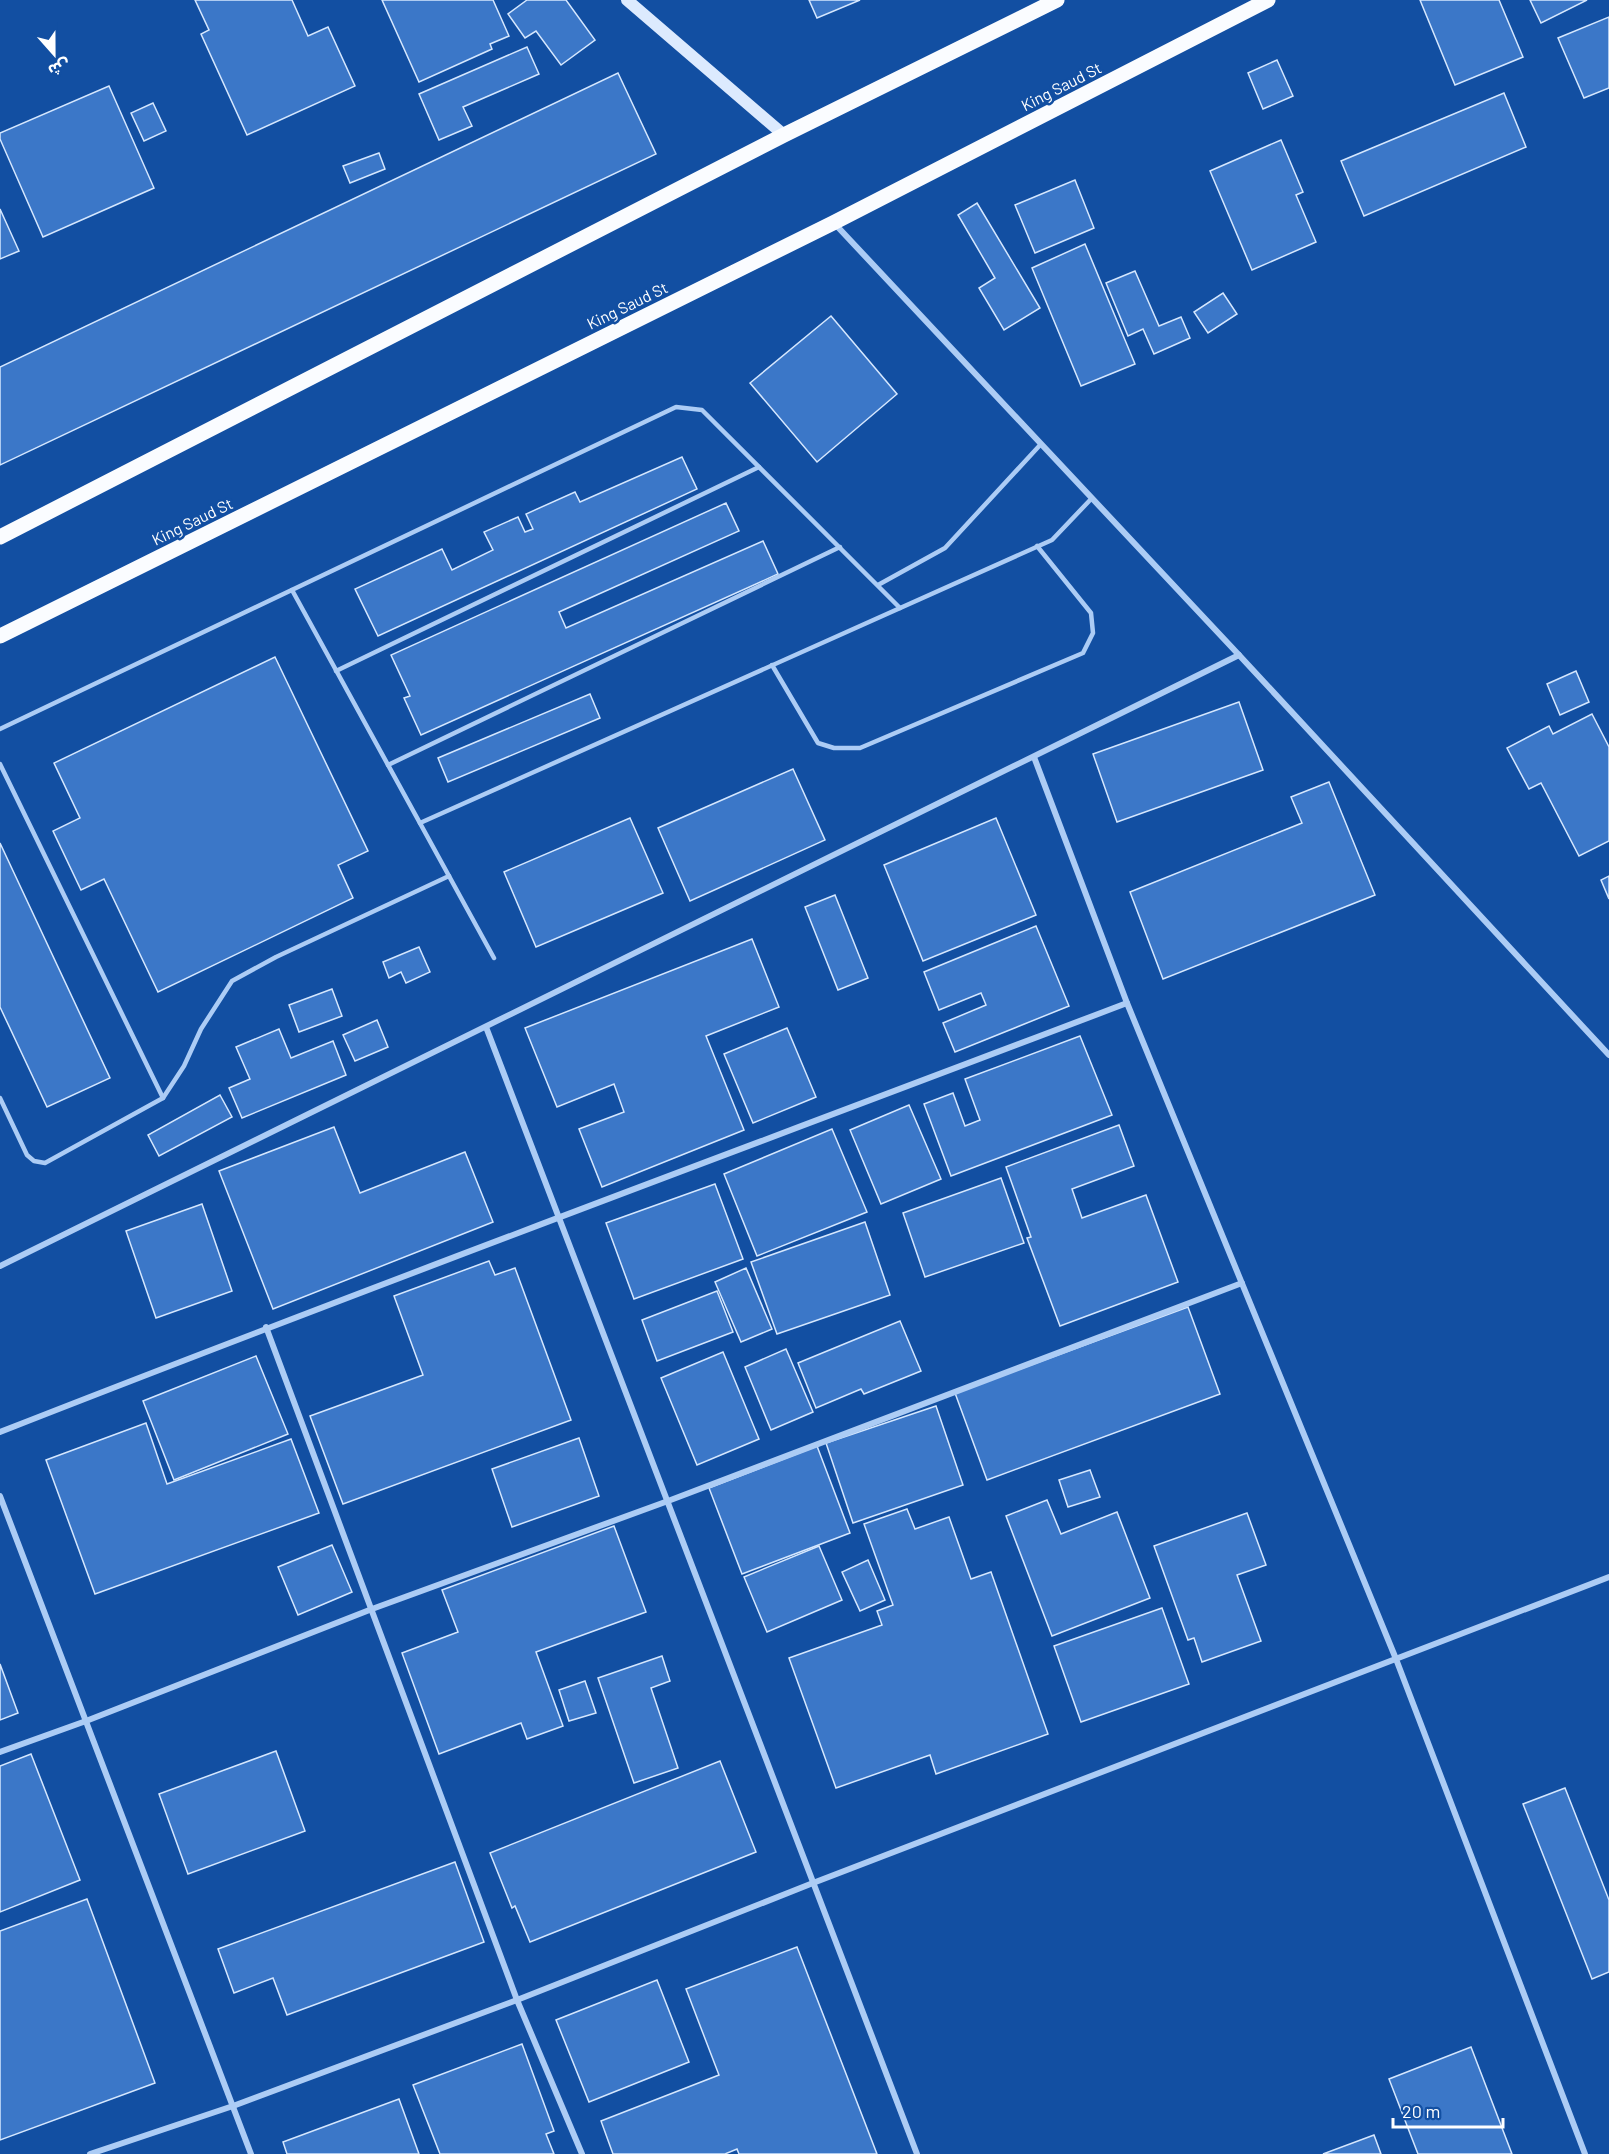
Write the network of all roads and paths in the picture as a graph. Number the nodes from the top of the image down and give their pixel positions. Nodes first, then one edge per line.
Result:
1 (627, 0) edge
2 (1058, 0) edge
3 (1268, 0) edge
4 (784, 135) junction
5 (833, 223) junction
6 (1041, 444) junction
7 (759, 466) junction
8 (1092, 498) junction
9 (0, 537) edge
10 (1037, 546) junction
11 (840, 548) junction
12 (878, 585) junction
13 (292, 590) junction
14 (900, 608) junction
15 (0, 636) edge
16 (1239, 655) junction
17 (772, 665) junction
18 (336, 671) junction
19 (0, 729) edge
20 (1034, 757) junction
21 (0, 764) edge
22 (388, 765) junction
23 (420, 824) junction
24 (449, 876) junction
25 (494, 958) dead end
26 (1127, 1003) junction
27 (486, 1027) junction
28 (1609, 1055) edge
29 (0, 1098) edge
30 (163, 1098) junction
31 (560, 1218) junction
32 (0, 1266) edge
33 (1242, 1283) junction
34 (266, 1327) junction
35 (0, 1432) edge
36 (0, 1496) edge
37 (668, 1501) junction
38 (1609, 1577) edge
39 (372, 1610) junction
40 (1396, 1659) junction
41 (86, 1721) junction
42 (0, 1752) edge
43 (813, 1883) junction
44 (517, 2000) junction
45 (233, 2106) junction
46 (90, 2154) edge
47 (252, 2154) edge
48 (582, 2154) edge
49 (918, 2154) edge
50 (1585, 2154) edge

1 - 4 street
2 - 4 main road
3 - 5 main road, King Saud St
4 - 9 main road
5 - 6 street
5 - 15 main road, King Saud St
6 - 8 street
6 - 12 lane
7 - 11 lane
7 - 13 lane
7 - 18 lane
8 - 10 lane
8 - 16 street
10 - 14 lane
10 - 17 lane
11 - 12 lane
11 - 22 lane
12 - 14 lane
13 - 18 lane
13 - 19 lane
14 - 17 lane
16 - 20 street
16 - 28 street
17 - 23 lane
18 - 22 lane
20 - 26 street
20 - 27 street
21 - 30 lane
22 - 23 lane
23 - 24 lane
24 - 25 lane
24 - 30 lane
26 - 31 street
26 - 33 street
27 - 31 street
27 - 32 street
29 - 30 lane
31 - 34 street
31 - 37 street
33 - 37 street
33 - 40 street
34 - 35 street
34 - 39 street
36 - 41 street
37 - 39 street
37 - 43 street
38 - 40 street
39 - 41 street
39 - 44 street
40 - 43 street
40 - 50 street
41 - 42 street
41 - 45 street
43 - 44 street
43 - 49 street
44 - 45 street
44 - 48 street
45 - 46 street
45 - 47 street

